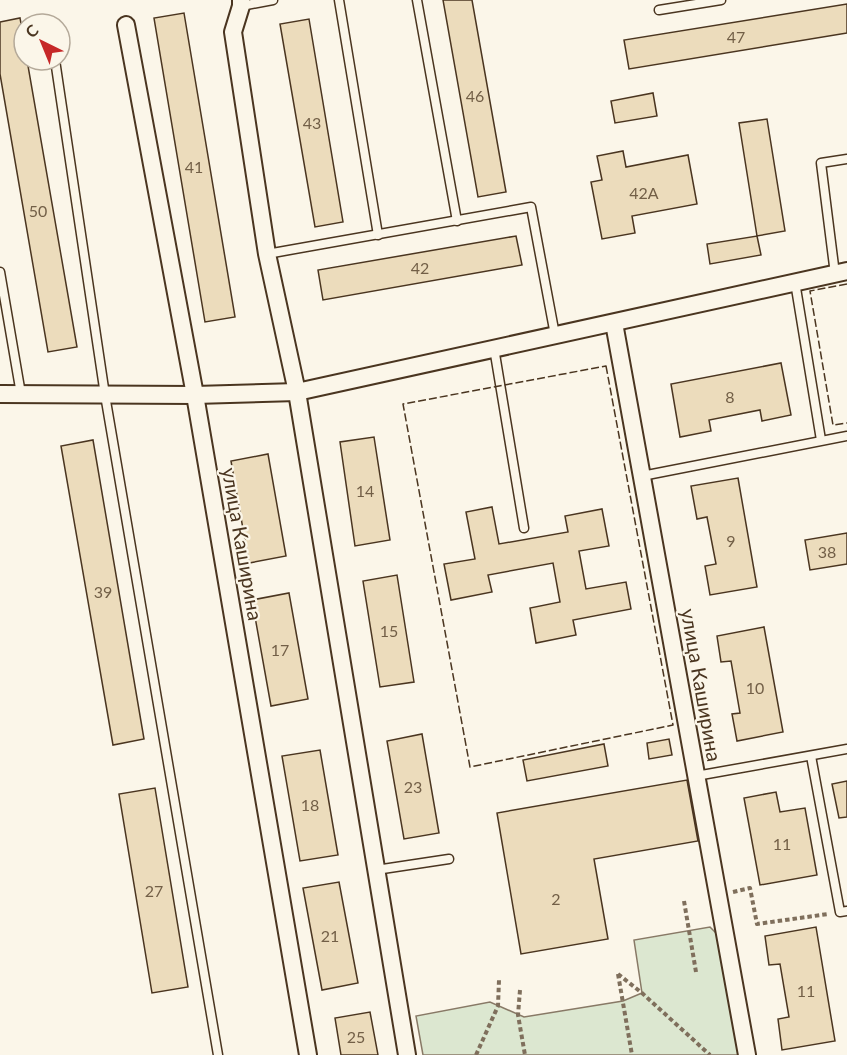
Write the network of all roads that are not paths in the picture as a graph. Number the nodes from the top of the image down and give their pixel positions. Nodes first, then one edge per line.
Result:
1 (273, 0) edge
2 (339, 0) edge
3 (417, 0) edge
4 (721, 0) edge
5 (241, 3) edge
6 (659, 10) dead end
7 (126, 25) dead end
8 (56, 72) edge
9 (847, 159) edge
10 (457, 221) junction
11 (378, 235) junction
12 (267, 254) junction
13 (0, 272) edge
14 (841, 273) edge
15 (795, 282) junction
16 (614, 323) junction
17 (555, 335) junction
18 (494, 348) junction
19 (297, 393) junction
20 (0, 394) edge
21 (21, 394) junction
22 (105, 395) junction
23 (195, 395) junction
24 (847, 436) edge
25 (820, 440) junction
26 (642, 476) junction
27 (524, 528) dead end
28 (847, 749) edge
29 (812, 756) junction
30 (696, 776) junction
31 (449, 859) dead end
32 (376, 870) junction
33 (843, 911) edge
34 (218, 1055) edge
35 (308, 1055) edge
36 (407, 1055) edge
37 (747, 1055) edge

1 - 5 lane
2 - 11 lane
3 - 10 lane
4 - 6 lane
5 - 12 street
7 - 23 street, улица Каширина
8 - 22 lane
9 - 14 lane
10 - 11 lane
10 - 17 lane
11 - 12 lane
12 - 19 street
13 - 21 lane
14 - 15 street
15 - 16 street
15 - 25 lane
16 - 17 street
16 - 26 street, улица Каширина
17 - 18 street
18 - 19 street
18 - 27 lane
19 - 23 street
19 - 32 street
20 - 21 street
21 - 22 street
22 - 23 street
22 - 34 lane
23 - 35 street, улица Каширина
24 - 25 lane
25 - 26 lane
26 - 30 street, улица Каширина
28 - 29 lane
29 - 30 lane
29 - 33 lane
30 - 37 street, улица Каширина
31 - 32 lane
32 - 36 street

